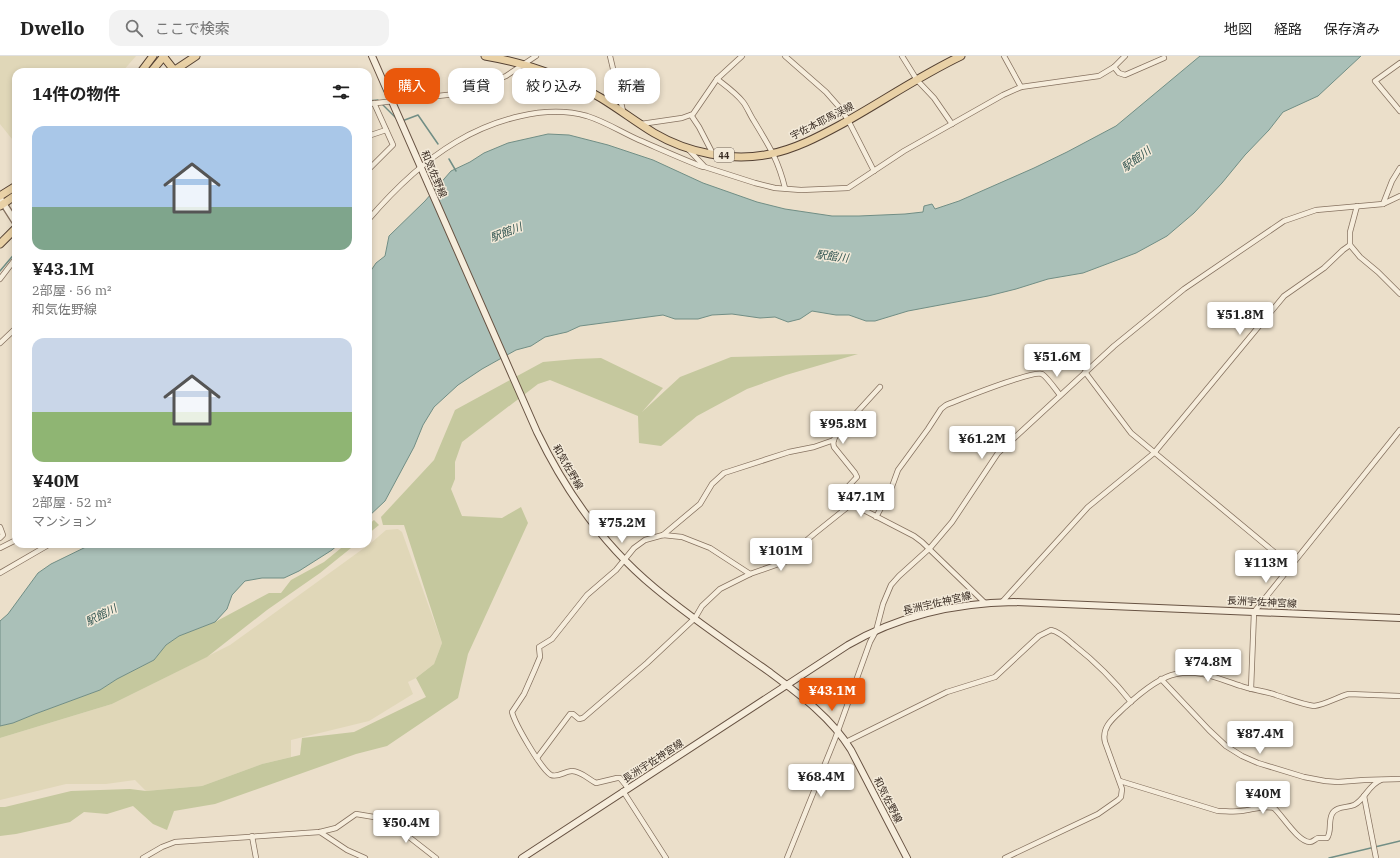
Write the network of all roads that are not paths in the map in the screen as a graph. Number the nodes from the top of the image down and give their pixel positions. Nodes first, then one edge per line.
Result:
1 (153, 56) edge
2 (163, 56) edge
3 (196, 56) edge
4 (372, 56) edge
5 (486, 56) edge
6 (536, 56) edge
7 (610, 56) edge
8 (742, 56) edge
9 (785, 56) edge
10 (902, 56) edge
11 (961, 56) edge
12 (1004, 56) edge
13 (1125, 56) edge
14 (1164, 58) dead end
15 (1400, 63) edge
16 (523, 65) junction
17 (1114, 67) junction
18 (144, 68) edge
19 (154, 68) edge
20 (171, 68) edge
21 (178, 68) edge
22 (717, 79) junction
23 (917, 80) junction
24 (384, 84) edge
25 (1021, 87) junction
26 (440, 96) edge
27 (384, 102) edge
28 (374, 103) joint
29 (392, 104) edge
30 (622, 111) junction
31 (1400, 111) edge
32 (691, 115) junction
33 (848, 120) junction
34 (641, 124) junction
35 (952, 124) junction
36 (386, 130) junction
37 (372, 135) edge
38 (686, 147) junction
39 (773, 153) junction
40 (713, 154) junction
41 (372, 166) edge
42 (705, 167) junction
43 (1400, 168) edge
44 (421, 170) junction
45 (874, 171) junction
46 (785, 188) junction
47 (12, 190) edge
48 (1400, 196) edge
49 (12, 197) edge
50 (1, 201) edge
51 (1383, 204) junction
52 (1358, 206) junction
53 (12, 216) edge
54 (372, 216) edge
55 (12, 232) edge
56 (0, 244) edge
57 (1350, 245) junction
58 (12, 263) edge
59 (0, 279) edge
60 (1400, 294) edge
61 (12, 332) edge
62 (0, 343) edge
63 (1085, 372) junction
64 (880, 386) dead end
65 (1060, 395) junction
66 (1400, 430) edge
67 (834, 440) junction
68 (1154, 453) junction
69 (850, 506) junction
70 (876, 517) junction
71 (0, 527) edge
72 (663, 535) junction
73 (0, 538) edge
74 (12, 542) edge
75 (0, 548) edge
76 (43, 548) edge
77 (930, 548) junction
78 (625, 560) junction
79 (1291, 566) junction
80 (0, 573) edge
81 (750, 574) junction
82 (1002, 602) junction
83 (985, 603) junction
84 (1254, 612) junction
85 (695, 618) junction
86 (1400, 618) edge
87 (876, 631) junction
88 (1161, 679) junction
89 (787, 685) junction
90 (1251, 688) junction
91 (1400, 696) edge
92 (1131, 702) junction
93 (838, 732) junction
94 (846, 742) junction
95 (537, 758) junction
96 (1400, 779) edge
97 (1381, 780) junction
98 (1120, 781) junction
99 (626, 790) junction
100 (1364, 796) junction
101 (320, 832) junction
102 (252, 836) junction
103 (143, 858) edge
104 (256, 858) edge
105 (364, 858) edge
106 (436, 858) edge
107 (522, 858) edge
108 (666, 858) edge
109 (787, 858) edge
110 (907, 858) edge
111 (1005, 858) edge
112 (1376, 858) edge

1 - 18 main road
2 - 19 main road
2 - 20 main road
3 - 21 main road
4 - 24 main road, 和気佐野線
5 - 16 main road, 宇佐本耶馬渓線 / 44
6 - 16 street
7 - 30 street
8 - 22 street
9 - 33 street
10 - 23 street
11 - 23 main road, 宇佐本耶馬渓線 / 44
12 - 25 street
13 - 17 street
14 - 17 street
15 - 31 street
16 - 26 street
16 - 30 main road, 宇佐本耶馬渓線 / 44
17 - 25 street
22 - 32 street
22 - 39 street
23 - 33 main road, 宇佐本耶馬渓線 / 44
23 - 35 street
25 - 35 street
27 - 28 street
28 - 36 street
29 - 44 main road, 和気佐野線
30 - 34 main road, 宇佐本耶馬渓線 / 44
32 - 34 street
32 - 40 street
33 - 39 main road, 宇佐本耶馬渓線 / 44
33 - 45 street
34 - 38 main road, 宇佐本耶馬渓線 / 44
35 - 45 street
36 - 37 street
36 - 41 street
38 - 40 main road, 宇佐本耶馬渓線 / 44
38 - 42 street
39 - 40 main road, 宇佐本耶馬渓線 / 44
39 - 46 street
42 - 44 street
42 - 46 street
43 - 51 street
44 - 54 street
44 - 78 main road, 和気佐野線
45 - 46 street
47 - 50 main road
48 - 51 street
49 - 50 main road
50 - 53 street
51 - 52 street
52 - 57 street
52 - 63 street
55 - 56 main road
57 - 60 street
57 - 68 street
58 - 59 street
61 - 62 street
63 - 65 street
63 - 68 street
64 - 67 street
65 - 70 street
65 - 77 street
66 - 79 street
67 - 69 street
67 - 72 street
68 - 79 street
68 - 82 street
69 - 70 street
69 - 81 street
70 - 77 street
71 - 73 street
72 - 78 street
72 - 81 street
74 - 75 street
76 - 80 street
77 - 83 street
77 - 87 street
78 - 85 main road, 和気佐野線
78 - 95 street
79 - 84 street
81 - 85 street
82 - 83 main road, 長洲宇佐神宮線
82 - 84 main road, 長洲宇佐神宮線
83 - 87 main road, 長洲宇佐神宮線
84 - 86 main road, 長洲宇佐神宮線
84 - 90 street
85 - 89 main road, 和気佐野線
85 - 95 street
87 - 89 main road, 長洲宇佐神宮線
87 - 93 street
88 - 90 street
88 - 92 street
88 - 97 street
89 - 93 main road, 和気佐野線
89 - 99 main road, 長洲宇佐神宮線
90 - 91 street
92 - 94 street
92 - 98 street
93 - 94 main road, 和気佐野線
93 - 109 street
94 - 110 main road, 和気佐野線
95 - 99 street
96 - 97 street
97 - 100 street
98 - 100 street
98 - 111 street
99 - 107 main road, 長洲宇佐神宮線
99 - 108 street
100 - 112 street
101 - 102 street
101 - 105 street
101 - 106 street
102 - 103 street
102 - 104 street

